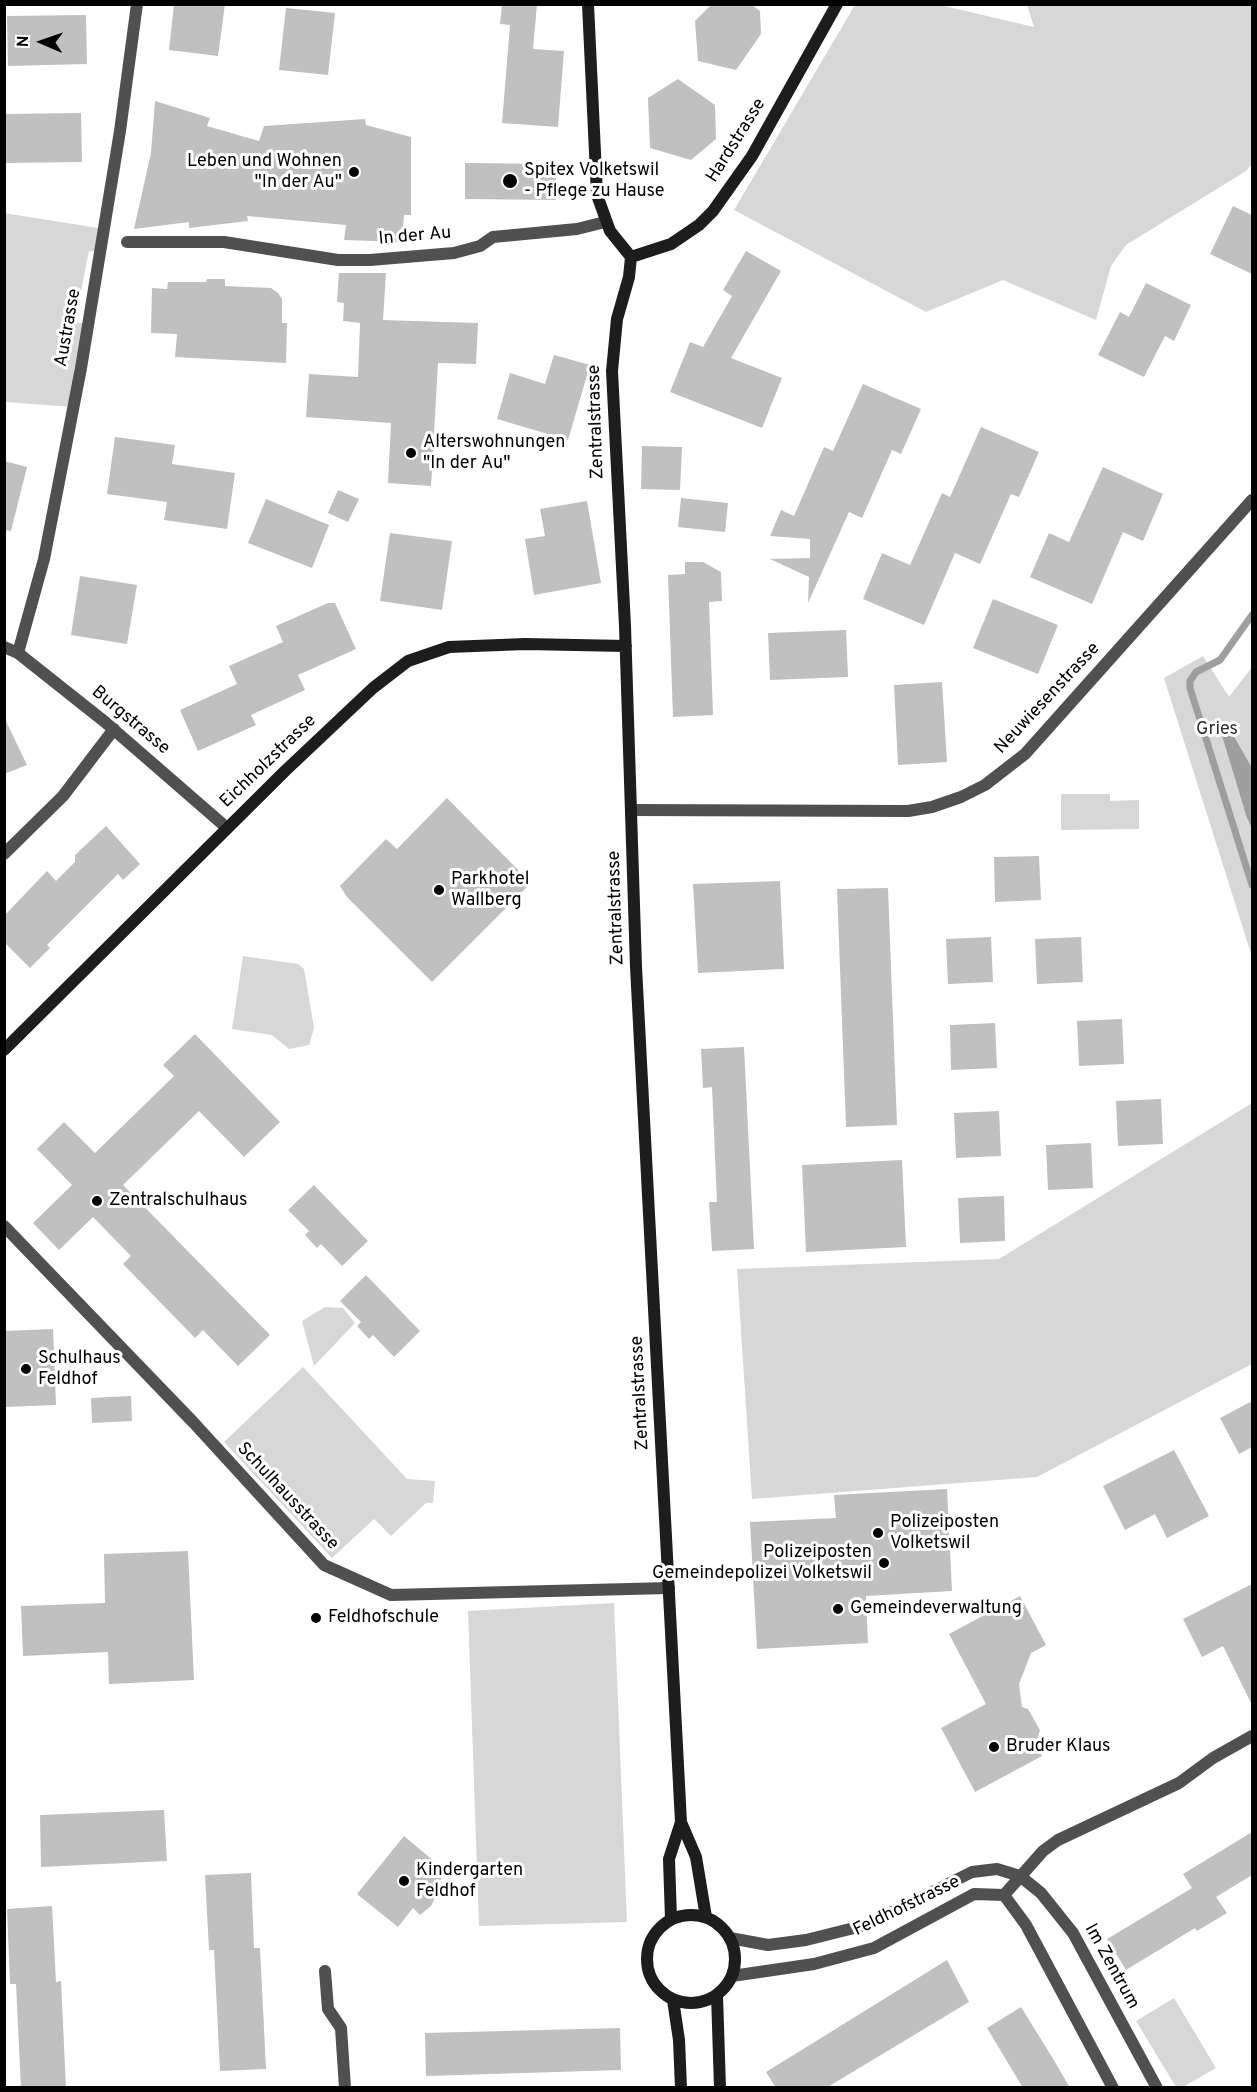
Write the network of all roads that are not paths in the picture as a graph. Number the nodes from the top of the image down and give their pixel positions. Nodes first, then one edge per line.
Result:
1 (137, 4) edge
2 (588, 4) edge
3 (837, 4) edge
4 (605, 222) junction
5 (127, 242) dead end
6 (631, 257) junction
7 (1252, 500) edge
8 (4, 646) edge
9 (626, 646) junction
10 (18, 653) junction
11 (114, 729) junction
12 (632, 810) junction
13 (227, 828) junction
14 (4, 854) edge
15 (4, 1050) edge
16 (4, 1226) edge
17 (669, 1588) junction
18 (1252, 1736) edge
19 (681, 1822) junction
20 (1020, 1876) junction
21 (1004, 1895) junction
22 (706, 1917) junction
23 (671, 1919) junction
24 (730, 1938) junction
25 (325, 1971) dead end
26 (732, 1976) junction
27 (717, 1995) junction
28 (673, 2000) junction
29 (345, 2088) edge
30 (681, 2088) edge
31 (720, 2088) edge
32 (1113, 2088) edge
33 (1157, 2088) edge

1 - 10 street, Austrasse
2 - 4 street
3 - 6 street, Hardstrasse
4 - 5 street, In der Au
4 - 6 street
6 - 9 street, Zentralstrasse
7 - 12 street, Neuwiesenstrasse
8 - 10 street, Burgstrasse
9 - 12 street, Zentralstrasse
9 - 13 street, Eichholzstrasse
10 - 11 street, Burgstrasse
11 - 13 street, Burgstrasse
11 - 14 street
12 - 17 street, Zentralstrasse
13 - 15 street, Eichholzstrasse
16 - 17 street, Schulhausstrasse
17 - 19 street, Zentralstrasse
18 - 20 street
19 - 22 street, Zentralstrasse
19 - 23 street, Zentralstrasse
20 - 21 street
20 - 24 street, Feldhofstrasse
20 - 33 street, Im Zentrum
21 - 26 street, Feldhofstrasse
21 - 32 street
22 - 23 street
22 - 24 street
23 - 28 street
24 - 26 street
25 - 29 street
26 - 27 street
27 - 28 street
27 - 31 street
28 - 30 street

